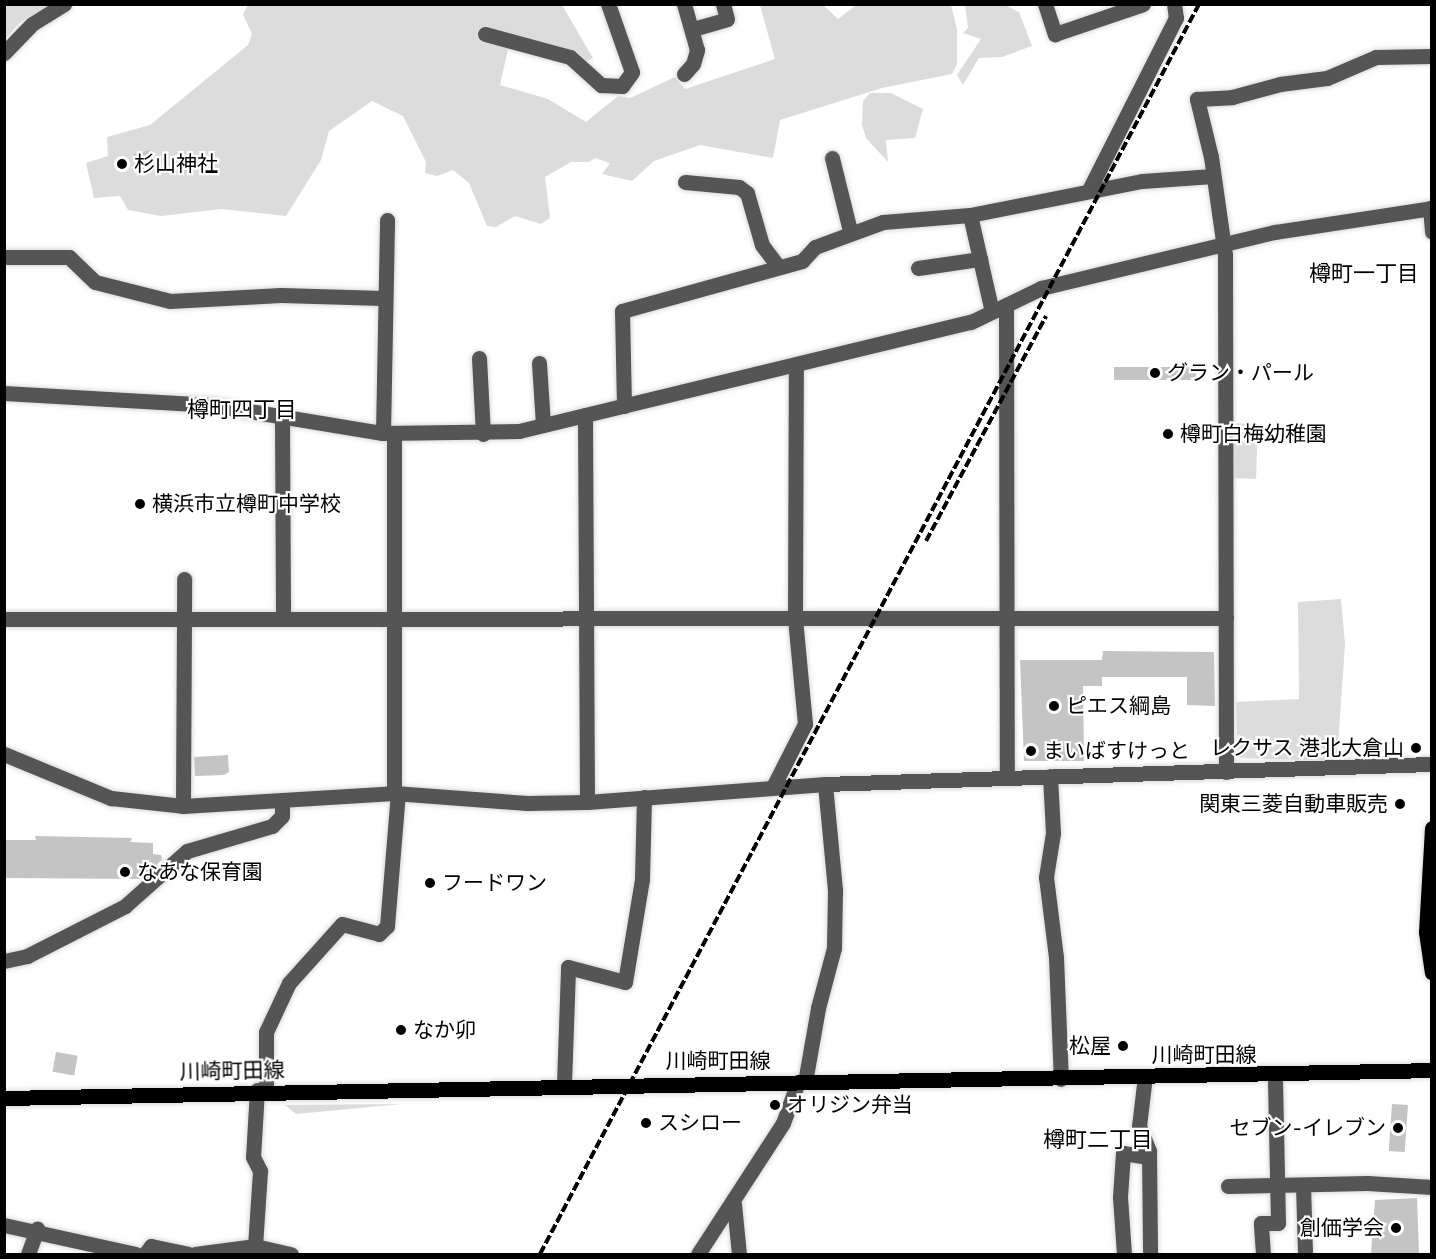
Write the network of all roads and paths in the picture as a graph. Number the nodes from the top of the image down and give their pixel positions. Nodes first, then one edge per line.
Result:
1 (608, 4) edge
2 (684, 4) edge
3 (723, 4) edge
4 (1045, 4) edge
5 (1143, 4) edge
6 (1174, 4) edge
7 (62, 5) edge
8 (693, 29) junction
9 (485, 34) dead end
10 (4, 53) edge
11 (1431, 56) edge
12 (684, 74) dead end
13 (832, 158) dead end
14 (1214, 176) junction
15 (685, 182) dead end
16 (1089, 190) junction
17 (1431, 208) edge
18 (970, 215) junction
19 (387, 220) dead end
20 (850, 231) junction
21 (1431, 232) edge
22 (1221, 246) junction
23 (4, 257) edge
24 (980, 259) junction
25 (777, 265) junction
26 (918, 268) dead end
27 (383, 298) junction
28 (999, 308) junction
29 (479, 358) dead end
30 (539, 363) dead end
31 (796, 366) junction
32 (4, 393) edge
33 (624, 406) junction
34 (585, 415) junction
35 (282, 417) junction
36 (543, 426) junction
37 (388, 434) junction
38 (483, 434) junction
39 (184, 579) dead end
40 (1007, 617) junction
41 (795, 618) junction
42 (1226, 618) junction
43 (4, 619) edge
44 (184, 619) junction
45 (283, 619) junction
46 (395, 619) junction
47 (586, 619) junction
48 (4, 754) edge
49 (1431, 764) edge
50 (1226, 772) junction
51 (1050, 776) junction
52 (1006, 778) junction
53 (825, 784) junction
54 (773, 787) junction
55 (396, 793) junction
56 (644, 797) junction
57 (282, 800) junction
58 (587, 802) junction
59 (183, 806) junction
60 (1431, 828) edge
61 (4, 961) edge
62 (1431, 973) edge
63 (1431, 1070) edge
64 (1145, 1076) junction
65 (1275, 1077) junction
66 (1062, 1079) junction
67 (802, 1082) junction
68 (564, 1084) junction
69 (262, 1091) junction
70 (4, 1098) edge
71 (1149, 1156) junction
72 (1304, 1185) junction
73 (1228, 1186) dead end
74 (1278, 1187) junction
75 (1431, 1187) edge
76 (734, 1204) junction
77 (4, 1225) edge
78 (37, 1229) junction
79 (255, 1246) junction
80 (27, 1254) edge
81 (136, 1254) edge
82 (145, 1254) edge
83 (188, 1254) edge
84 (195, 1254) edge
85 (291, 1254) edge
86 (698, 1254) edge
87 (739, 1254) edge
88 (1124, 1254) edge
89 (1150, 1254) edge
90 (1263, 1254) edge
91 (1305, 1254) edge

1 - 9 street
2 - 8 street
3 - 8 street
4 - 5 street
6 - 16 street
7 - 10 street
8 - 12 street
11 - 14 street
13 - 20 street
14 - 16 street
14 - 22 street
15 - 25 street
16 - 18 street
17 - 21 street
17 - 22 street
18 - 20 street
18 - 24 street
19 - 27 street
20 - 25 street
22 - 28 street
22 - 42 street
23 - 27 street
24 - 26 street
24 - 28 street
25 - 33 street
27 - 37 street
28 - 31 street
28 - 40 street
29 - 38 street
30 - 36 street
31 - 33 street
31 - 41 street
32 - 35 street
33 - 34 street
34 - 36 street
34 - 47 street
35 - 37 street
35 - 45 street
36 - 38 street
37 - 38 street
37 - 46 street
39 - 44 street
40 - 41 street
40 - 42 street
40 - 52 street
41 - 47 street
41 - 54 street
42 - 50 street
43 - 44 street
44 - 45 street
44 - 59 street
45 - 46 street
46 - 47 street
46 - 55 street
47 - 58 street
48 - 59 street
49 - 50 street
50 - 51 street
51 - 52 street
51 - 66 street
52 - 53 street
53 - 54 street
53 - 67 street
54 - 56 street
55 - 57 street
55 - 58 street
55 - 69 street
56 - 58 street
56 - 68 street
57 - 59 street
57 - 61 street
60 - 62 main road
63 - 65 main road, 川崎町田線
64 - 65 main road, 川崎町田線
64 - 66 main road, 川崎町田線
64 - 71 street
65 - 74 street
66 - 67 main road, 川崎町田線
67 - 68 main road, 川崎町田線
67 - 76 street
68 - 69 main road, 川崎町田線
69 - 70 main road, 川崎町田線
69 - 79 street
71 - 88 street
71 - 89 street
72 - 74 street
72 - 75 street
72 - 91 street
73 - 74 street
74 - 90 street
76 - 86 street
76 - 87 street
77 - 78 street
78 - 80 street
78 - 81 street
79 - 84 street
79 - 85 street
82 - 83 street

